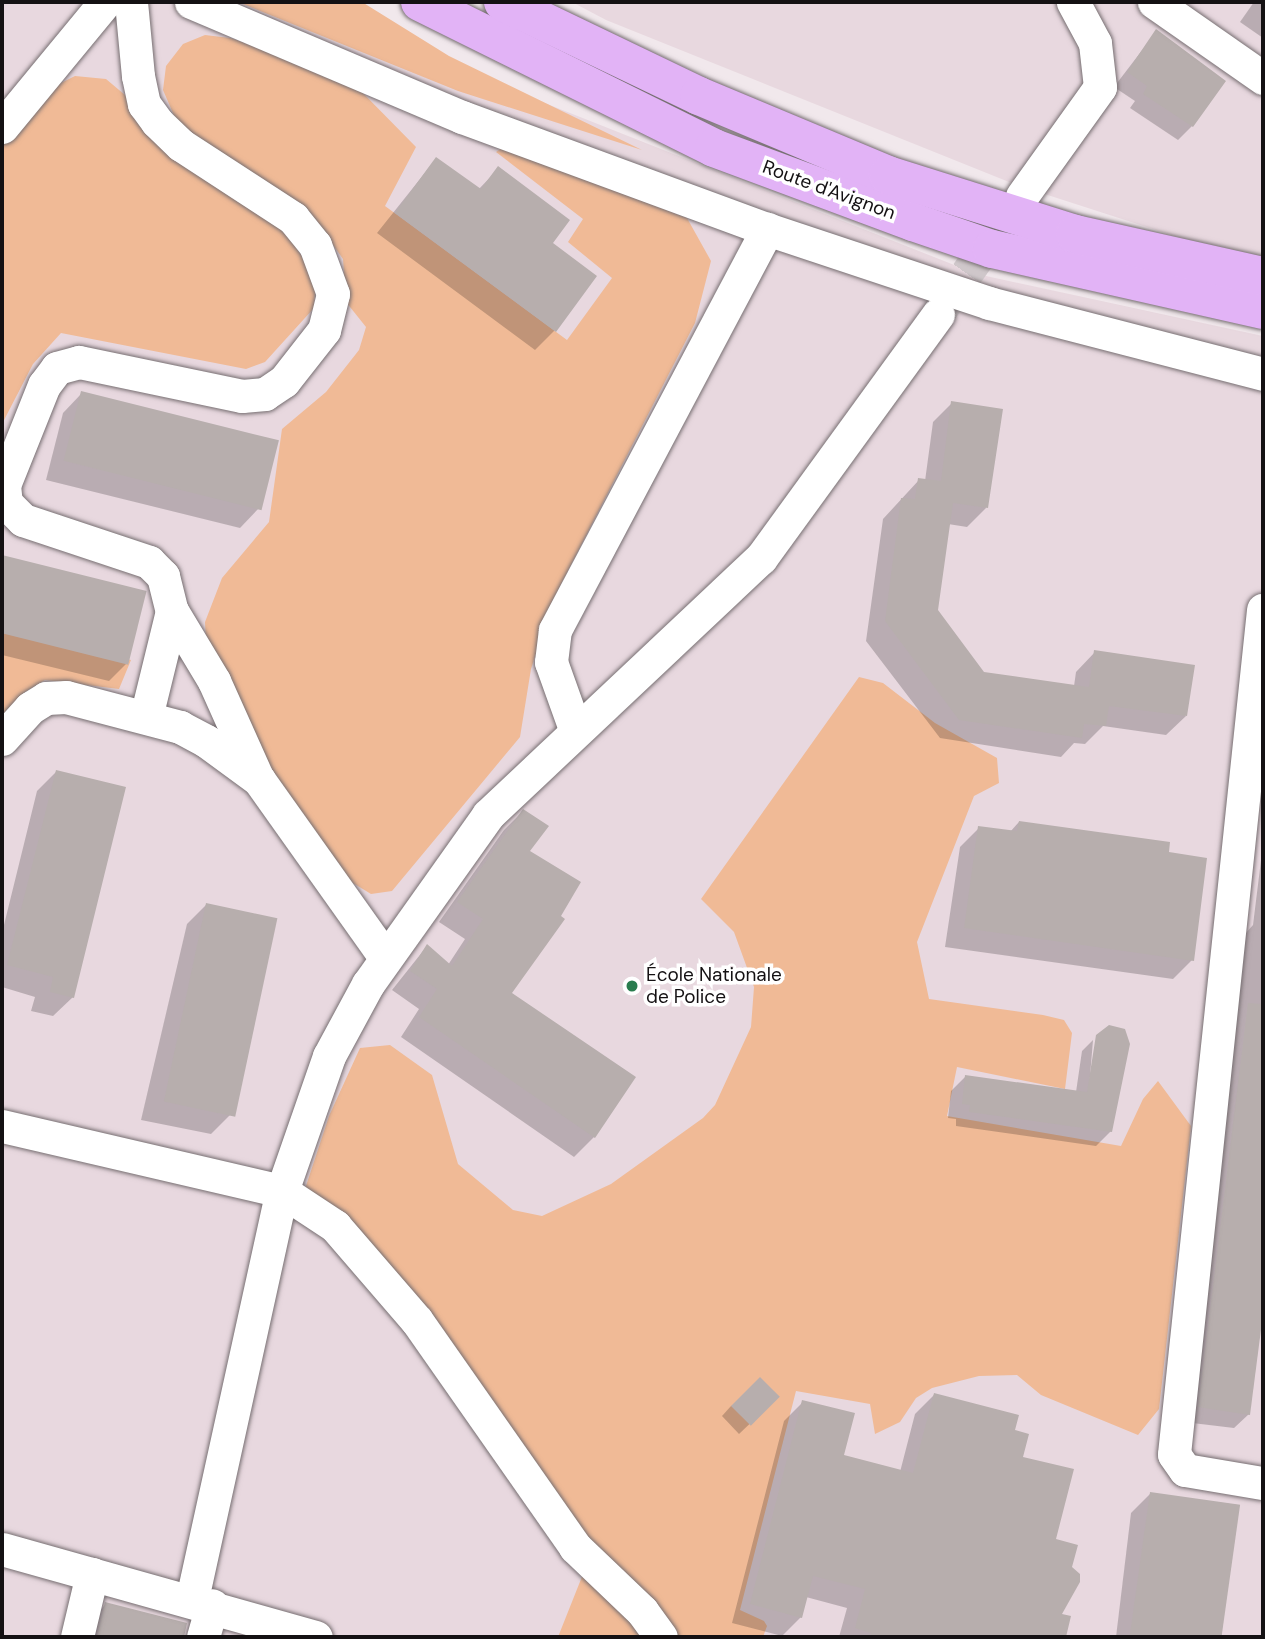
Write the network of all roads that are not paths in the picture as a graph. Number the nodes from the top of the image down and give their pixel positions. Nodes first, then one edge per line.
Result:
1 (105, 2) edge
2 (131, 2) edge
3 (191, 2) edge
4 (420, 2) edge
5 (503, 2) edge
6 (1073, 2) edge
7 (1154, 2) edge
8 (1263, 78) edge
9 (2, 127) edge
10 (1022, 196) dead end
11 (767, 229) junction
12 (1263, 276) edge
13 (1263, 310) edge
14 (938, 314) tunnel mouth
15 (1263, 374) edge
16 (1263, 610) edge
17 (172, 611) junction
18 (146, 717) junction
19 (575, 729) junction
20 (2, 738) edge
21 (259, 780) junction
22 (384, 956) junction
23 (2, 1126) edge
24 (282, 1191) junction
25 (1263, 1480) edge
26 (2, 1549) edge
27 (92, 1574) junction
28 (202, 1602) junction
29 (77, 1637) edge
30 (203, 1637) edge
31 (316, 1637) edge
32 (661, 1637) edge

1 - 9 lane
2 - 17 lane
3 - 11 lane
4 - 13 main road, Route d'Avignon
5 - 12 main road, Route d'Avignon
6 - 10 lane
7 - 8 lane
11 - 15 lane
11 - 19 lane
14 - 19 lane
16 - 25 lane
17 - 18 lane
17 - 21 lane
18 - 20 lane
18 - 21 lane
19 - 22 lane
21 - 22 lane
22 - 24 lane
23 - 24 lane
24 - 28 lane
24 - 32 lane
26 - 27 lane
27 - 28 lane
27 - 29 lane
28 - 30 lane
28 - 31 lane

